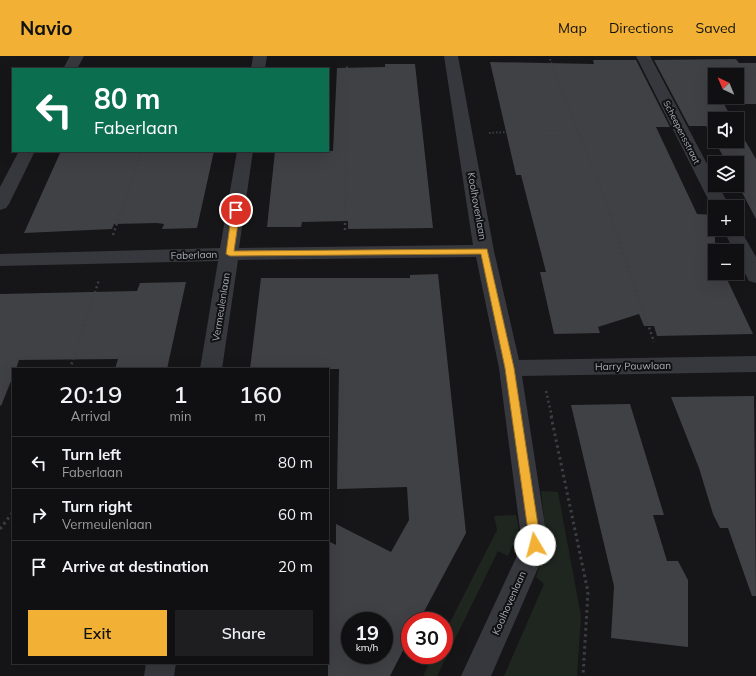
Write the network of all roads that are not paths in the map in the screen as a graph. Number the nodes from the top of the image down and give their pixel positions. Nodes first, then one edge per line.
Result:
1 (77, 56) edge
2 (260, 56) edge
3 (451, 56) edge
4 (643, 56) edge
5 (71, 68) edge
6 (258, 68) edge
7 (27, 152) edge
8 (245, 152) edge
9 (717, 200) edge
10 (0, 204) edge
11 (736, 236) edge
12 (484, 251) junction
13 (230, 254) junction
14 (0, 260) edge
15 (756, 276) edge
16 (756, 364) edge
17 (211, 368) edge
18 (510, 368) junction
19 (161, 664) edge
20 (159, 676) edge
21 (476, 676) edge

1 - 5 street
2 - 6 street
3 - 12 street, Koolhovenlaan
4 - 9 street, Scheepensstraat
7 - 10 street
8 - 13 street, Vermeulenlaan
11 - 15 street
12 - 13 street, Faberlaan
12 - 18 street, Koolhovenlaan
13 - 14 street, Faberlaan
13 - 17 street, Vermeulenlaan
16 - 18 street, Harry Pauwlaan
18 - 21 street, Koolhovenlaan
19 - 20 street

